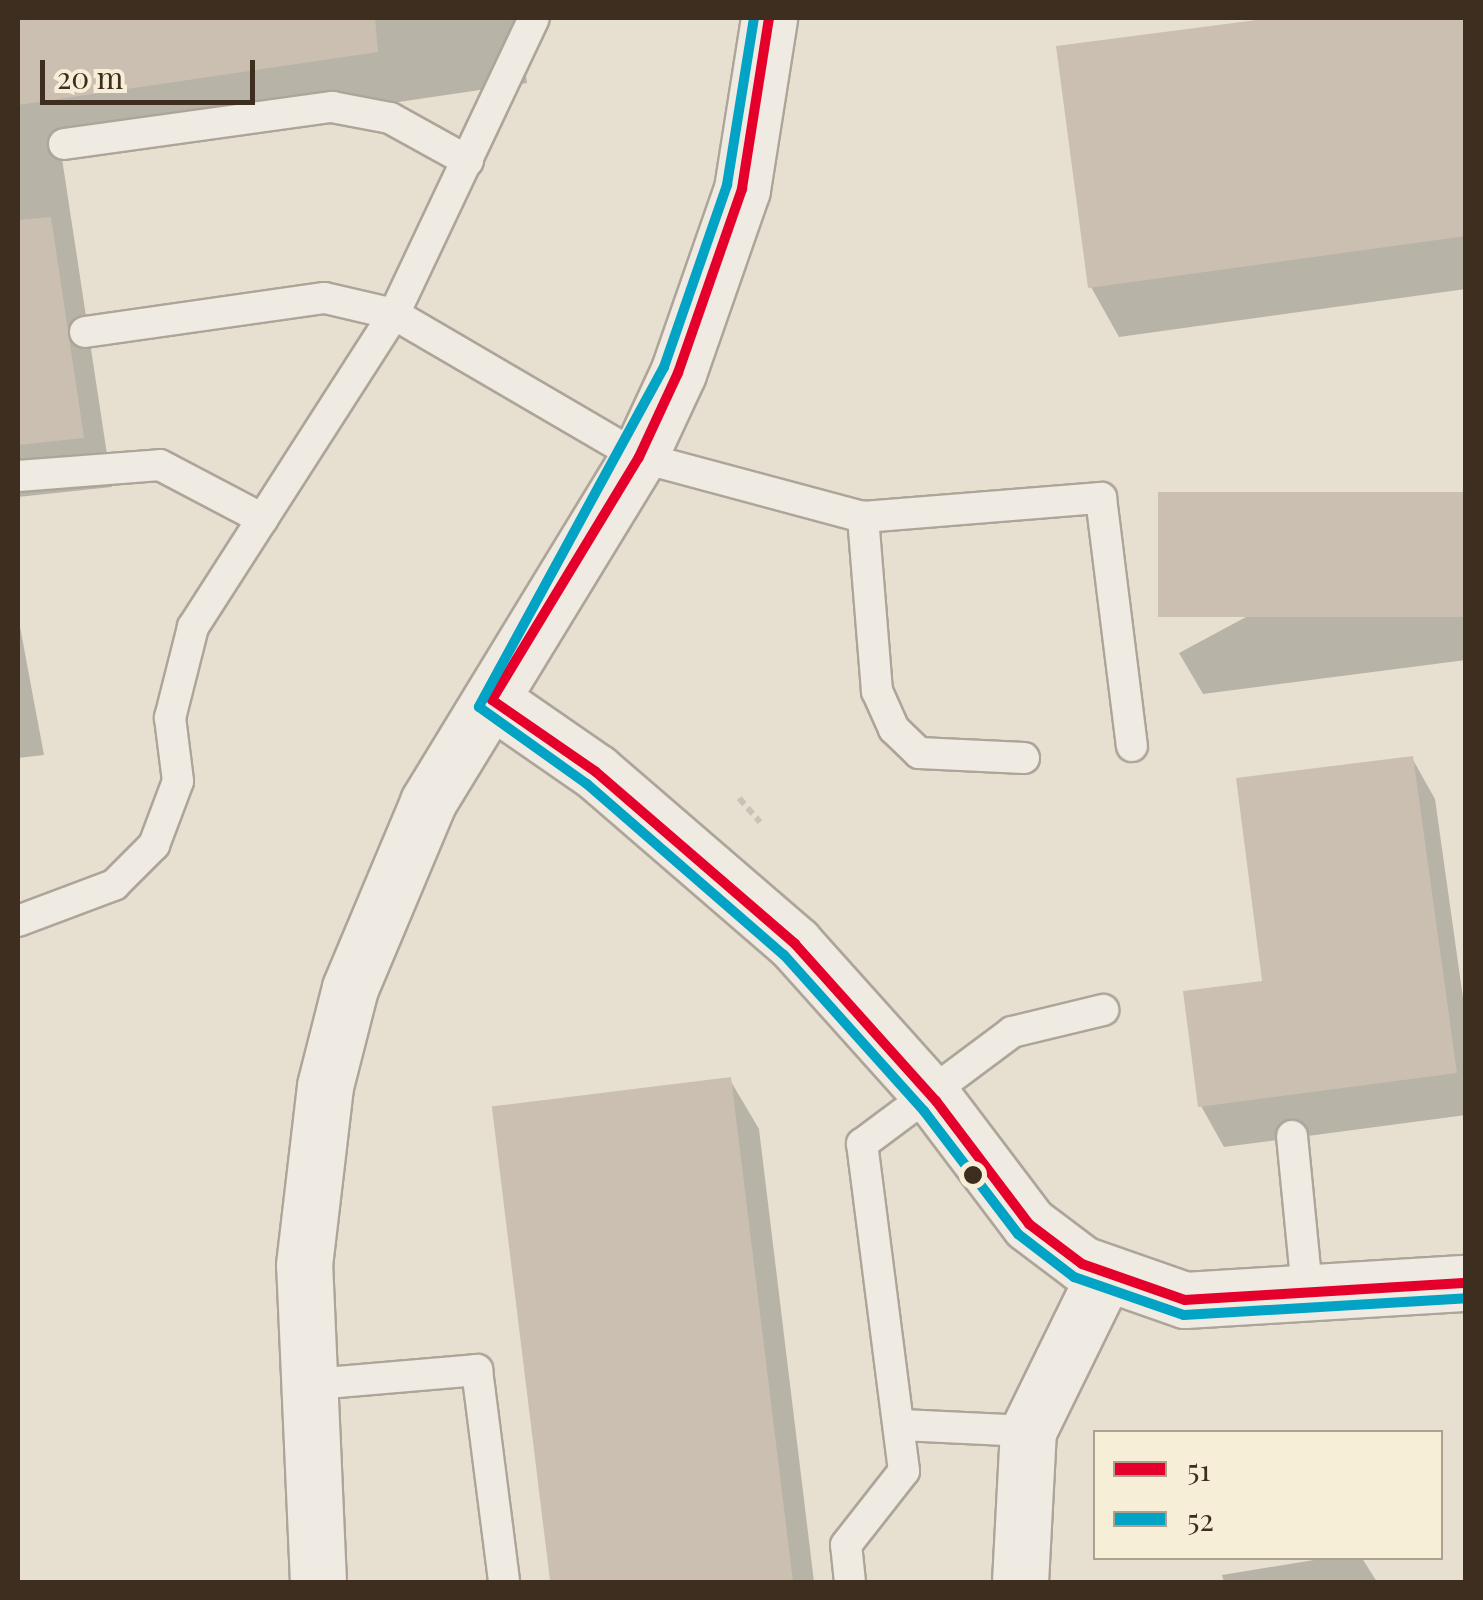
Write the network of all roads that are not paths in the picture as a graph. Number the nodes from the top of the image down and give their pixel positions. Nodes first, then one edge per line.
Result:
1 (534, 18) edge
2 (769, 18) edge
3 (64, 144) dead end
4 (468, 162) junction
5 (394, 314) junction
6 (85, 332) dead end
7 (640, 457) junction
8 (18, 476) edge
9 (864, 517) junction
10 (263, 519) junction
11 (492, 700) junction
12 (1132, 746) dead end
13 (1024, 758) dead end
14 (18, 921) edge
15 (1103, 1010) dead end
16 (927, 1090) junction
17 (1292, 1136) dead end
18 (1104, 1276) junction
19 (1466, 1283) edge
20 (1308, 1298) junction
21 (303, 1385) junction
22 (901, 1425) junction
23 (1028, 1431) junction
24 (318, 1582) edge
25 (504, 1582) edge
26 (850, 1582) edge
27 (1020, 1582) edge

1 - 4 lane
2 - 7 street
3 - 4 lane
4 - 5 lane
5 - 6 lane
5 - 7 lane
5 - 10 lane
7 - 9 lane
7 - 11 street
8 - 10 lane
9 - 12 lane
9 - 13 lane
10 - 14 lane
11 - 16 street
11 - 21 street
15 - 16 lane
16 - 18 street
16 - 22 lane
17 - 20 lane
18 - 20 street
18 - 23 street
19 - 20 street
21 - 24 street
21 - 25 lane
22 - 23 lane
22 - 26 lane
23 - 27 street

